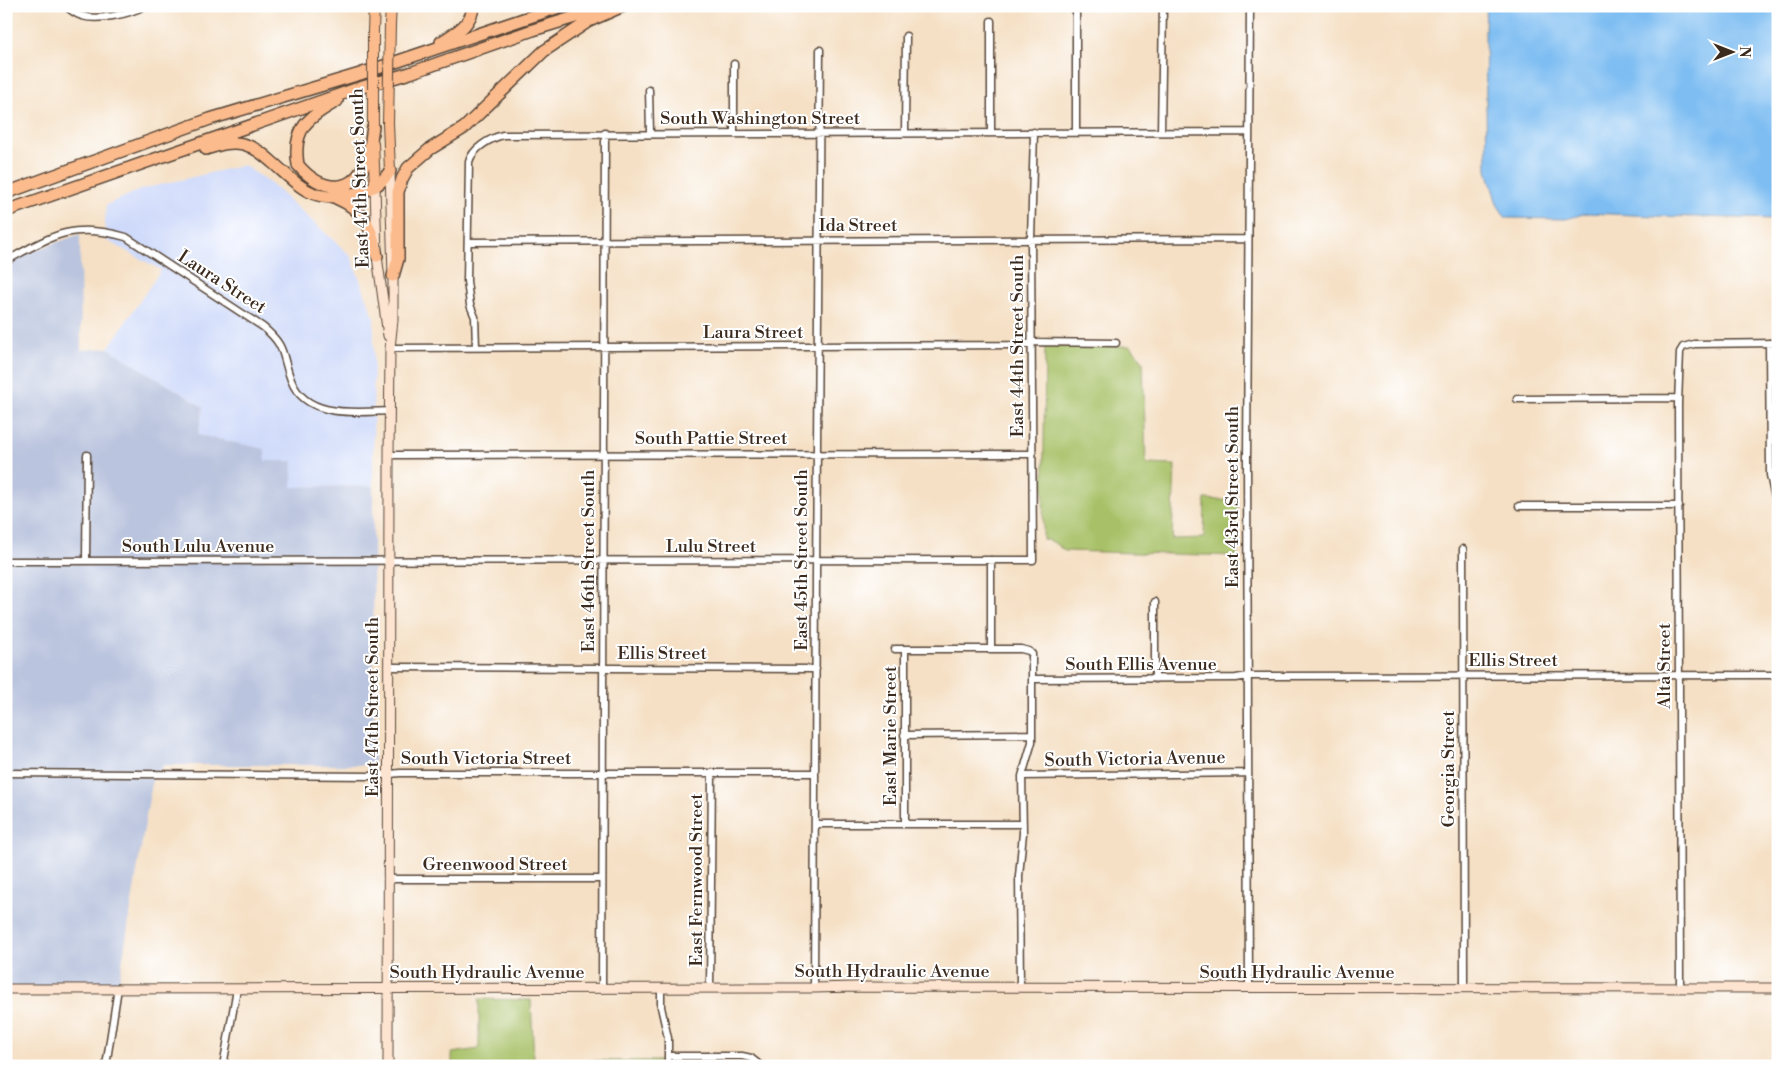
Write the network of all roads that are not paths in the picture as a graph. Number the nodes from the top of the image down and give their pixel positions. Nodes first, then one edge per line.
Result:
1 (65, 6) edge
2 (144, 6) edge
3 (374, 6) edge
4 (390, 6) edge
5 (474, 6) edge
6 (562, 6) edge
7 (612, 6) edge
8 (623, 6) edge
9 (1076, 6) edge
10 (1162, 6) edge
11 (1250, 6) edge
12 (991, 21) dead end
13 (906, 36) dead end
14 (428, 50) junction
15 (820, 50) dead end
16 (734, 64) dead end
17 (356, 89) junction
18 (649, 90) dead end
19 (372, 127) junction
20 (819, 132) junction
21 (905, 132) junction
22 (991, 132) junction
23 (1034, 132) junction
24 (1076, 132) junction
25 (1161, 132) junction
26 (1248, 132) junction
27 (605, 133) junction
28 (650, 133) junction
29 (734, 133) junction
30 (127, 168) junction
31 (390, 171) junction
32 (375, 187) junction
33 (6, 193) edge
34 (336, 198) junction
35 (6, 212) edge
36 (1031, 239) junction
37 (1248, 239) junction
38 (604, 241) junction
39 (818, 241) junction
40 (468, 242) junction
41 (377, 256) junction
42 (6, 261) edge
43 (393, 276) junction
44 (1031, 343) junction
45 (1116, 343) dead end
46 (1769, 343) junction
47 (1778, 344) edge
48 (476, 347) junction
49 (603, 347) junction
50 (818, 347) junction
51 (390, 348) junction
52 (1678, 398) junction
53 (1517, 399) dead end
54 (390, 411) junction
55 (817, 453) junction
56 (603, 454) junction
57 (1032, 454) junction
58 (87, 455) dead end
59 (389, 455) junction
60 (1519, 506) dead end
61 (1679, 506) junction
62 (1778, 512) edge
63 (1463, 549) dead end
64 (991, 560) junction
65 (1033, 560) joint
66 (6, 561) edge
67 (86, 561) junction
68 (389, 561) junction
69 (603, 561) junction
70 (816, 561) junction
71 (1155, 602) dead end
72 (992, 648) junction
73 (895, 649) dead end
74 (905, 649) junction
75 (389, 667) junction
76 (603, 667) junction
77 (816, 669) junction
78 (1463, 675) junction
79 (1679, 675) junction
80 (1778, 675) edge
81 (1248, 676) junction
82 (1155, 678) junction
83 (1033, 679) junction
84 (904, 734) junction
85 (1032, 734) junction
86 (6, 773) edge
87 (603, 773) junction
88 (712, 773) junction
89 (815, 773) junction
90 (1248, 773) junction
91 (388, 774) junction
92 (1022, 776) junction
93 (815, 824) junction
94 (905, 824) junction
95 (1023, 824) junction
96 (388, 879) junction
97 (602, 879) junction
98 (1020, 987) junction
99 (118, 988) junction
100 (388, 988) junction
101 (602, 988) junction
102 (661, 988) junction
103 (710, 988) junction
104 (814, 988) junction
105 (1249, 988) junction
106 (1464, 988) junction
107 (1680, 988) junction
108 (1778, 988) edge
109 (6, 989) edge
110 (237, 989) junction
111 (668, 1056) junction
112 (106, 1066) edge
113 (224, 1066) edge
114 (388, 1066) edge
115 (668, 1066) edge
116 (761, 1066) edge

1 - 2 street
3 - 19 main road, East 47th Street South, bridge
4 - 31 main road, East 47th Street South, bridge
5 - 14 highway
6 - 14 highway
7 - 17 highway
8 - 43 highway
9 - 24 street
10 - 25 street
11 - 26 street, East 43rd Street South
12 - 22 street
13 - 21 street
14 - 33 highway
15 - 20 street, East 45th Street South
16 - 29 street
17 - 19 highway
17 - 30 highway
18 - 28 street
19 - 32 main road, East 47th Street South
20 - 21 street, South Washington Street
20 - 29 street, South Washington Street
20 - 39 street, East 45th Street South
21 - 22 street, South Washington Street
22 - 23 street, South Washington Street
23 - 24 street, South Washington Street
23 - 36 street, East 44th Street South
24 - 25 street, South Washington Street
25 - 26 street, South Washington Street
26 - 37 street, East 43rd Street South
27 - 28 street, South Washington Street
27 - 38 street, East 46th Street South
27 - 40 street, South Washington Street
28 - 29 street, South Washington Street
30 - 34 highway
30 - 35 highway
31 - 32 highway
31 - 43 street, East 47th Street South
32 - 34 highway
32 - 41 street, East 47th Street South
34 - 41 highway
36 - 37 street, Ida Street
36 - 39 street, Ida Street
36 - 44 street, East 44th Street South
37 - 81 street, East 43rd Street South
38 - 39 street, Ida Street
38 - 40 street, Ida Street
38 - 49 street, East 46th Street South
39 - 50 street, East 45th Street South
40 - 48 street, South Washington Street
41 - 51 street, East 47th Street South
42 - 54 street, Laura Street
43 - 51 street, East 47th Street South
44 - 45 street, Laura Street
44 - 50 street, Laura Street
44 - 57 street, East 44th Street South
46 - 47 street
46 - 52 street, Alta Street
46 - 62 street
48 - 49 street, Laura Street
48 - 51 street, Laura Street
49 - 50 street, Laura Street
49 - 56 street, East 46th Street South
50 - 55 street, East 45th Street South
51 - 54 street, East 47th Street South
52 - 53 street
52 - 61 street, Alta Street
54 - 59 street, East 47th Street South
55 - 56 street, South Pattie Street
55 - 57 street, South Pattie Street
55 - 70 street, East 45th Street South
56 - 59 street, South Pattie Street
56 - 69 street, East 46th Street South
57 - 65 street, East 44th Street South
58 - 67 street
59 - 68 street, East 47th Street South
60 - 61 street
61 - 79 street, Alta Street
63 - 78 street, Georgia Street
64 - 65 street, Lulu Street
64 - 70 street, Lulu Street
64 - 72 street
66 - 67 street, South Lulu Avenue
67 - 68 street, South Lulu Avenue
68 - 69 street, Lulu Street
68 - 75 street, East 47th Street South
69 - 70 street, Lulu Street
69 - 76 street, East 46th Street South
70 - 77 street, East 45th Street South
71 - 82 street
72 - 74 street
72 - 83 street
73 - 74 street
74 - 84 street, East Marie Street
75 - 76 street, Ellis Street
75 - 91 street, East 47th Street South
76 - 77 street, Ellis Street
76 - 87 street, East 46th Street South
77 - 89 street, East 45th Street South
78 - 79 street, Ellis Street
78 - 81 street, Ellis Street
78 - 106 street, Georgia Street
79 - 80 street, Ellis Street
79 - 107 street, Alta Street
81 - 82 street, South Ellis Avenue
81 - 90 street, East 43rd Street South
82 - 83 street, South Ellis Avenue
83 - 85 street
84 - 85 street, South Victoria Avenue
84 - 94 street, East Marie Street
85 - 92 street
86 - 91 street, South Victoria Street
87 - 88 street, South Victoria Street
87 - 91 street, South Victoria Street
87 - 97 street, East 46th Street South
88 - 89 street, South Victoria Street
88 - 103 street, East Fernwood Street
89 - 93 street, East 45th Street South
90 - 92 street, South Victoria Avenue
90 - 105 street, East 43rd Street South
91 - 96 street, East 47th Street South
92 - 95 street
93 - 94 street
93 - 104 street, East 45th Street South
94 - 95 street
95 - 98 street
96 - 97 street, Greenwood Street
96 - 100 street, East 47th Street South
97 - 101 street, East 46th Street South
98 - 104 street, South Hydraulic Avenue
98 - 105 street, South Hydraulic Avenue
99 - 109 street, South Hydraulic Avenue
99 - 110 street, South Hydraulic Avenue
99 - 112 street
100 - 101 street, South Hydraulic Avenue
100 - 110 street, South Hydraulic Avenue
100 - 114 street, East 47th Street South
101 - 102 street, South Hydraulic Avenue
102 - 103 street, South Hydraulic Avenue
102 - 111 street
103 - 104 street, South Hydraulic Avenue
105 - 106 street, South Hydraulic Avenue
106 - 107 street, South Hydraulic Avenue
107 - 108 street, South Hydraulic Avenue
110 - 113 street
111 - 115 street
111 - 116 street

